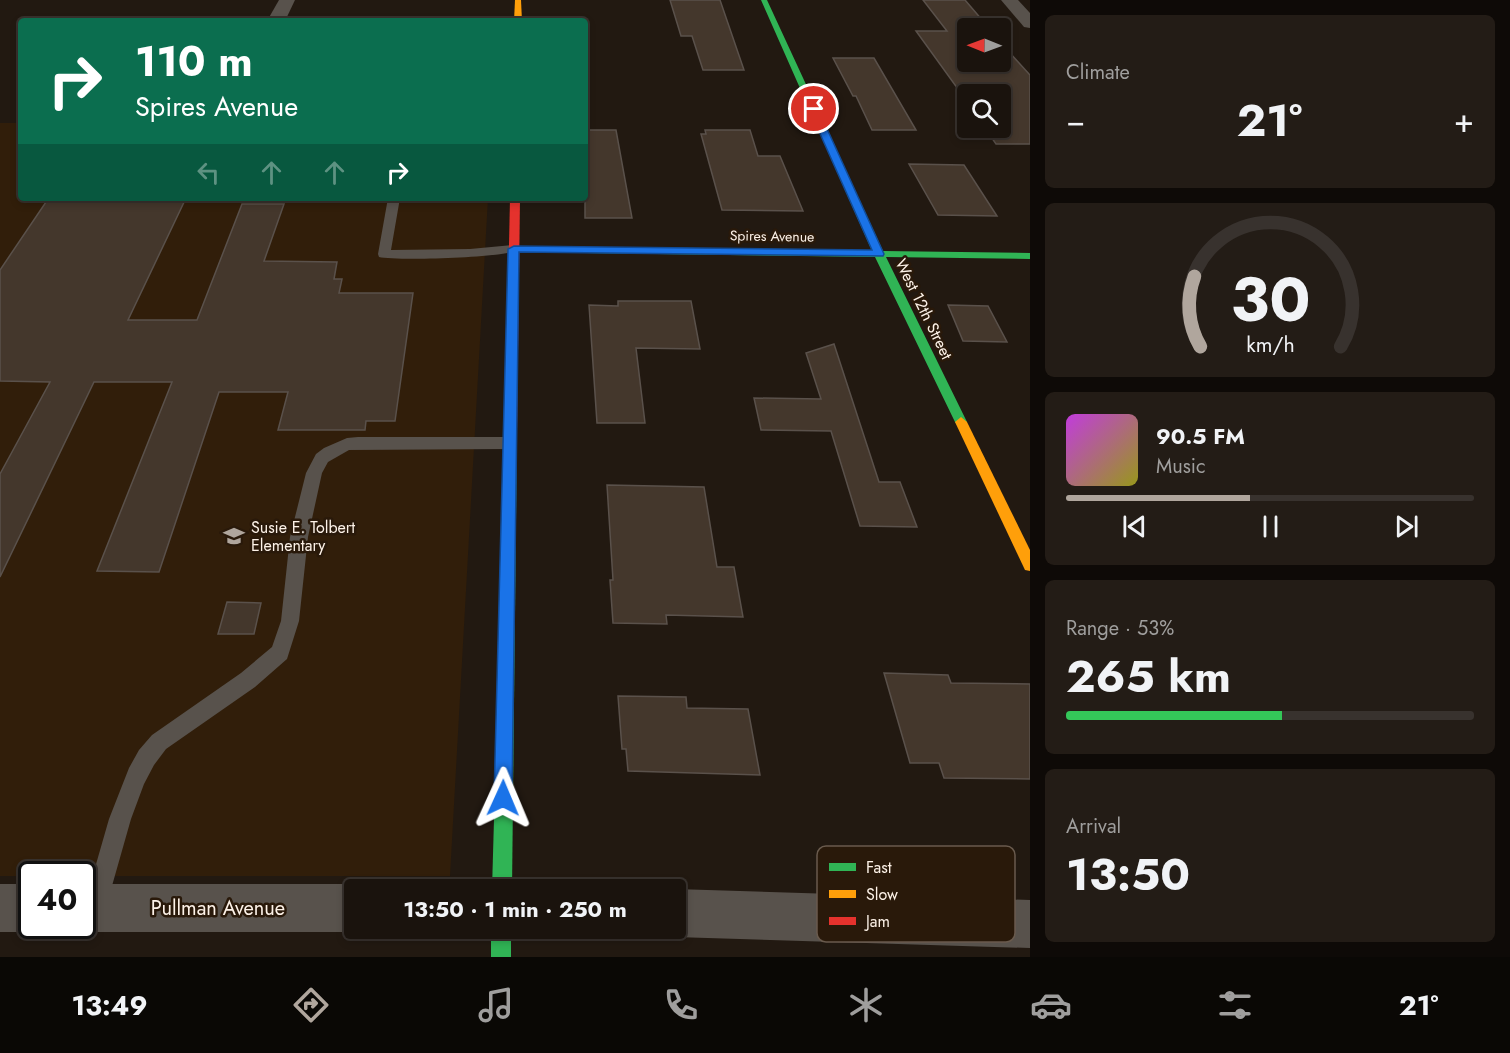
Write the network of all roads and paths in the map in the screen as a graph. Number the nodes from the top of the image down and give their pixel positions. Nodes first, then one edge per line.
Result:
1 (287, 0) edge
2 (518, 0) edge
3 (764, 0) edge
4 (1009, 0) edge
5 (278, 18) edge
6 (518, 18) edge
7 (1030, 22) edge
8 (393, 201) edge
9 (514, 201) edge
10 (514, 249) junction
11 (879, 254) junction
12 (1030, 256) edge
13 (508, 443) junction
14 (1030, 565) edge
15 (502, 879) edge
16 (96, 888) edge
17 (0, 908) edge
18 (18, 908) edge
19 (96, 908) edge
20 (344, 908) edge
21 (686, 913) edge
22 (817, 917) edge
23 (1015, 924) edge
24 (1030, 924) edge
25 (501, 939) edge
26 (501, 957) edge

1 - 5 street
2 - 6 street
3 - 11 street, West 12th Street
4 - 7 street
8 - 10 lane
9 - 10 street
10 - 11 street, Spires Avenue
10 - 13 street
11 - 12 street, Spires Avenue
11 - 14 street, West 12th Street
13 - 15 street
13 - 16 lane
17 - 18 street
19 - 20 street, Pullman Avenue
21 - 22 street
23 - 24 street
25 - 26 street

